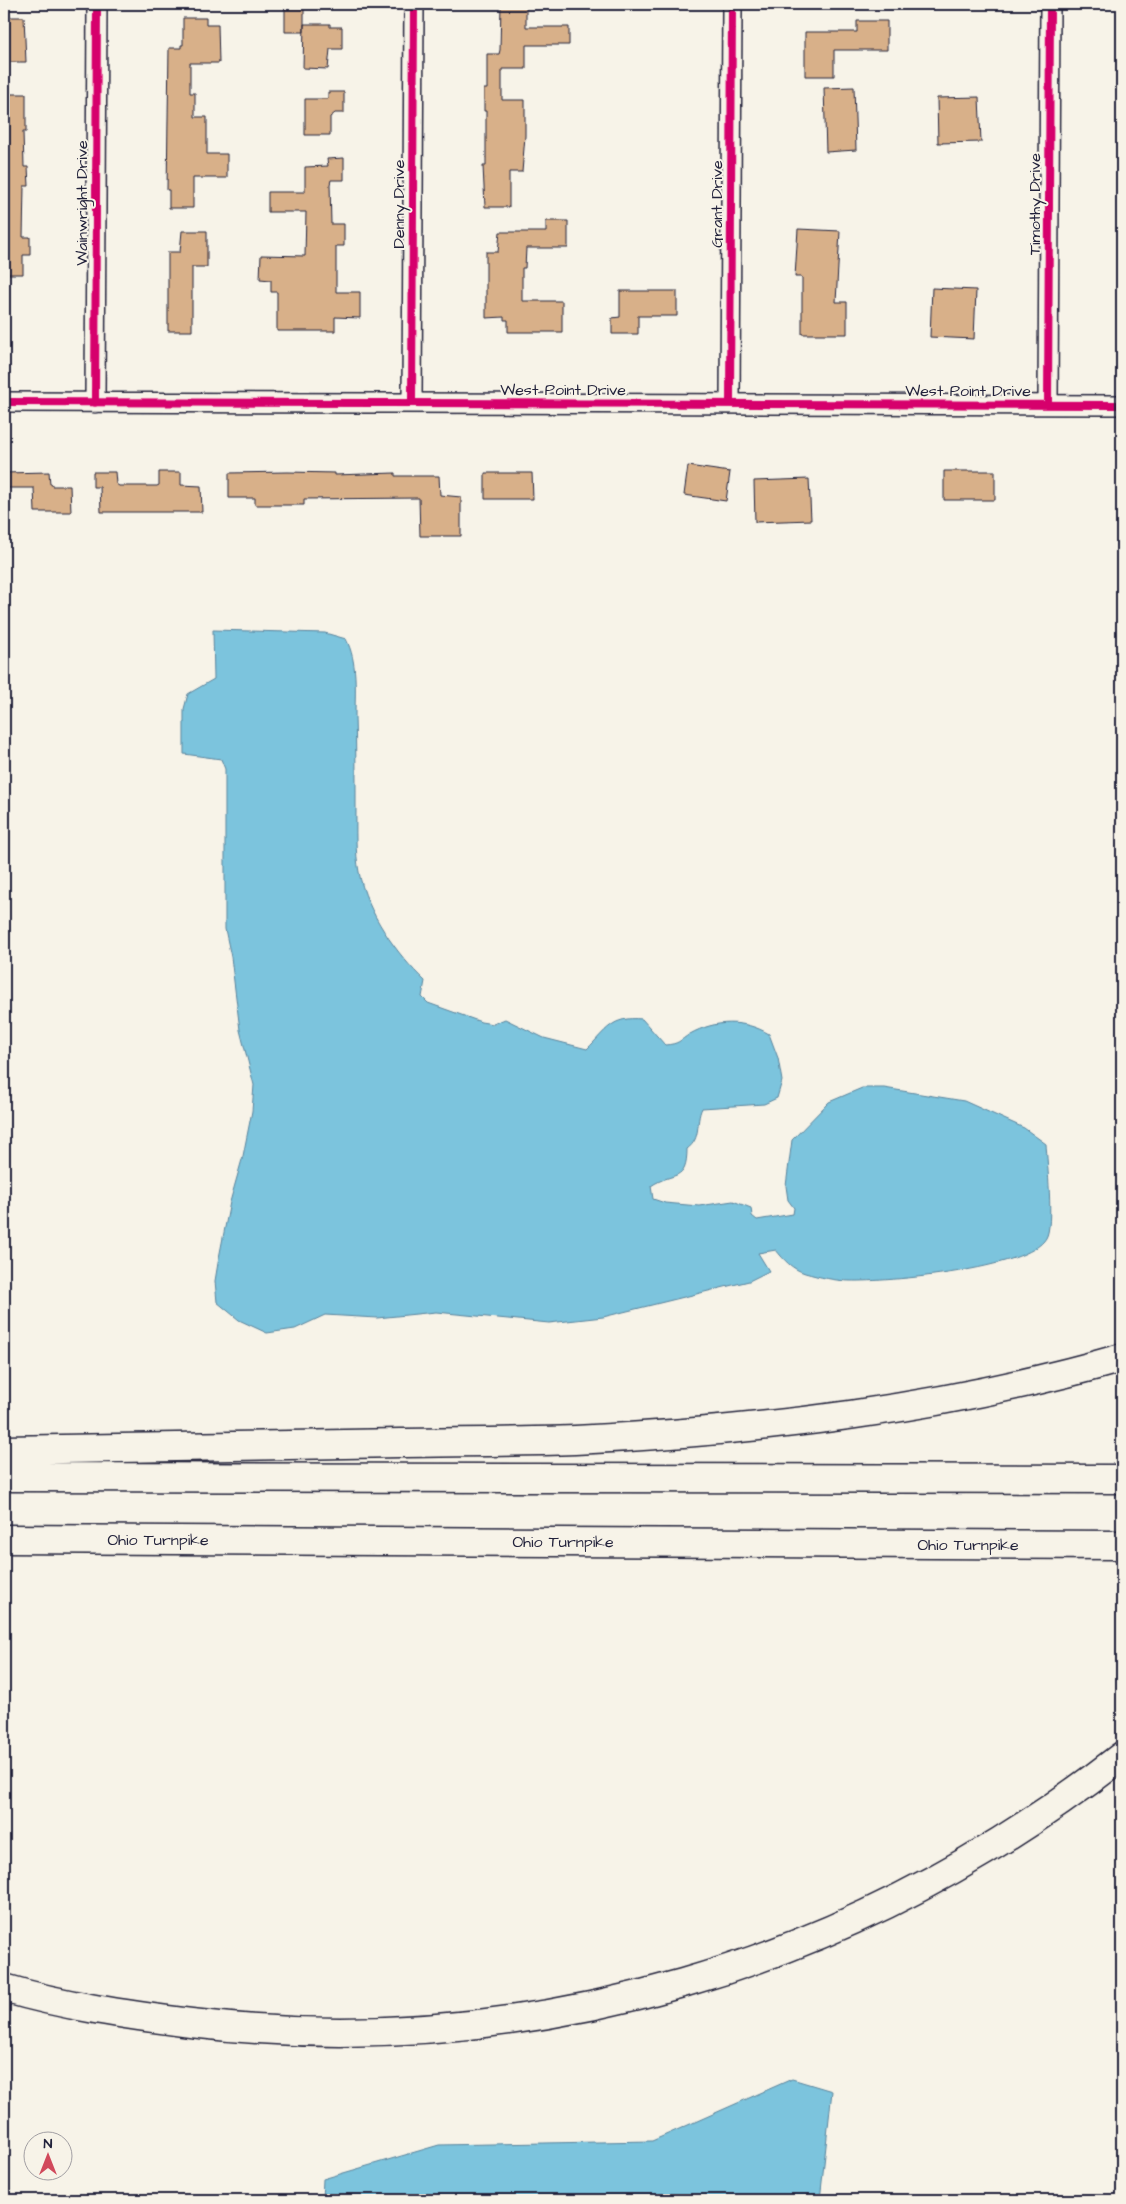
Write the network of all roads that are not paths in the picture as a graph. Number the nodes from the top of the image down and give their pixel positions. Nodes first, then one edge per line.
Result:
1 (96, 4) edge
2 (414, 4) edge
3 (732, 4) edge
4 (1050, 4) edge
5 (4, 402) edge
6 (95, 403) junction
7 (412, 404) junction
8 (730, 404) junction
9 (1048, 405) junction
10 (1122, 405) edge
11 (1122, 1358) edge
12 (4, 1450) edge
13 (4, 1477) edge
14 (1122, 1479) edge
15 (4, 1539) edge
16 (1122, 1546) edge
17 (1122, 1756) edge
18 (4, 1988) edge

1 - 6 street, Wainwright Drive
2 - 7 street, Denny Drive
3 - 8 street, Grant Drive
4 - 9 street, Timothy Drive
5 - 6 street, West Point Drive
6 - 7 street, West Point Drive
7 - 8 street, West Point Drive
8 - 9 street, West Point Drive
9 - 10 street, West Point Drive
11 - 12 highway
13 - 14 highway
15 - 16 highway, Ohio Turnpike
17 - 18 highway

